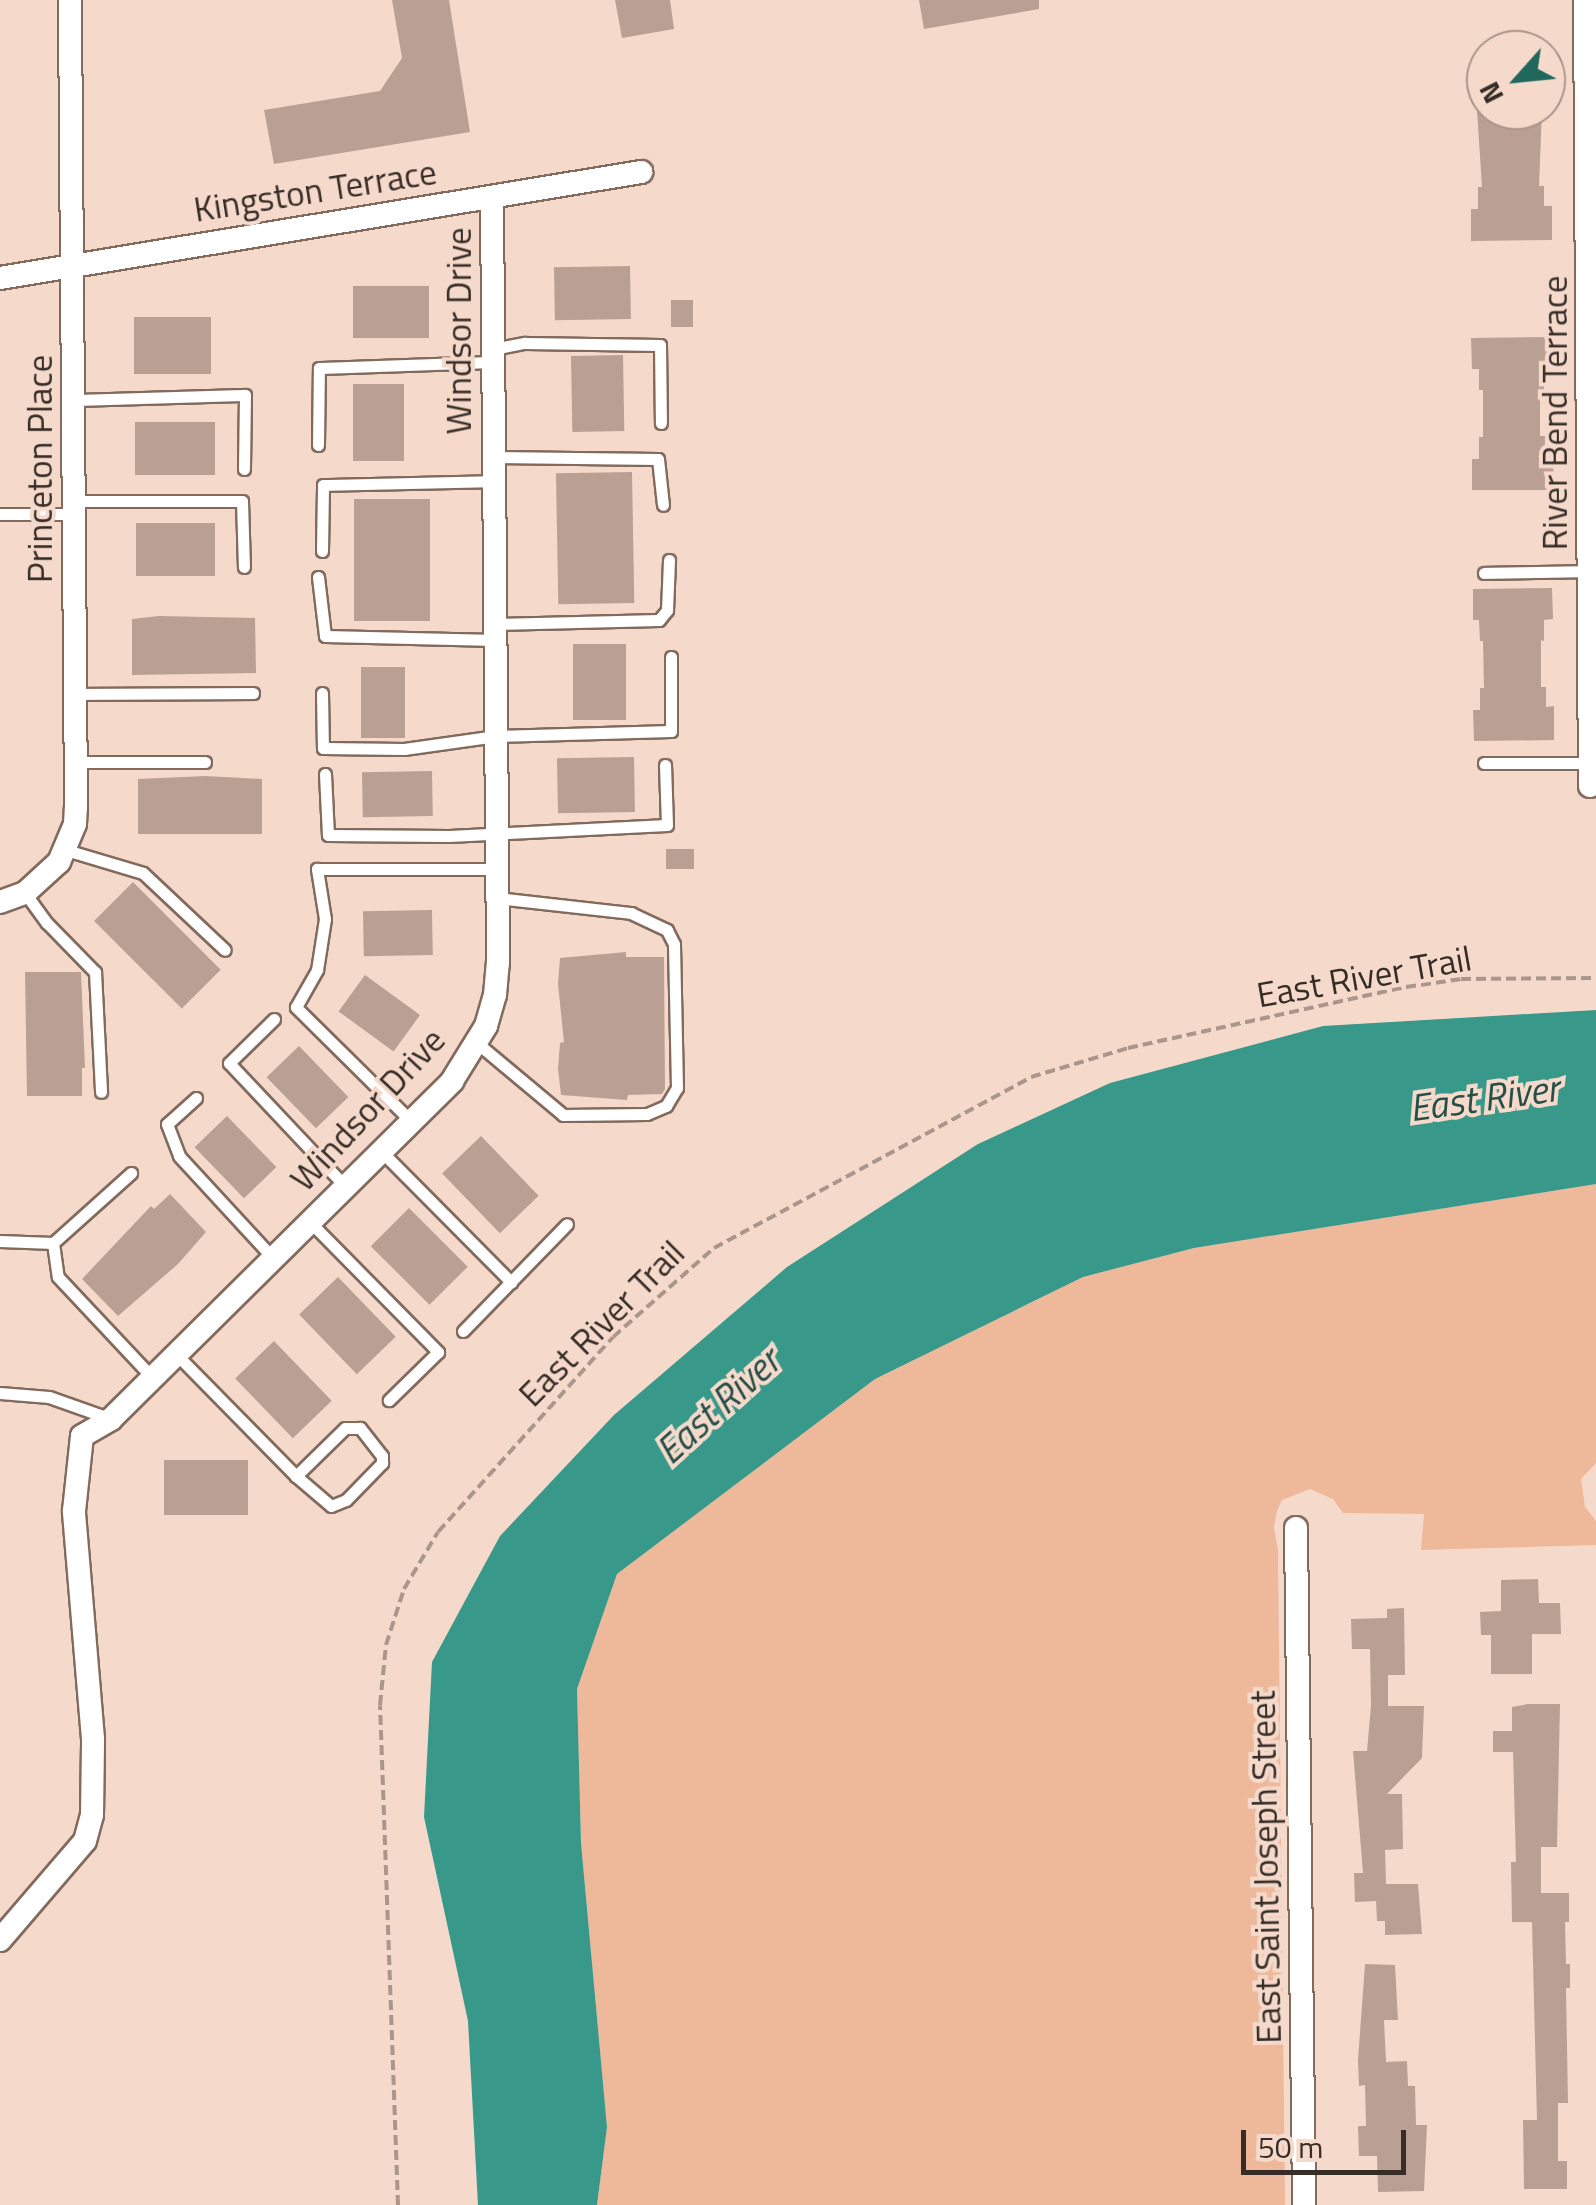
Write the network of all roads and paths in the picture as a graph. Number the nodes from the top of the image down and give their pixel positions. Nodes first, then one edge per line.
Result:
1 (70, 0) edge
2 (1586, 0) edge
3 (1592, 165) edge
4 (641, 172) dead end
5 (492, 196) junction
6 (72, 266) junction
7 (0, 278) edge
8 (493, 356) junction
9 (73, 400) junction
10 (661, 422) dead end
11 (318, 445) dead end
12 (494, 456) junction
13 (244, 469) dead end
14 (494, 481) junction
15 (663, 504) dead end
16 (74, 508) junction
17 (0, 514) edge
18 (322, 550) dead end
19 (668, 560) dead end
20 (244, 566) dead end
21 (1589, 571) junction
22 (1484, 572) dead end
23 (318, 577) dead end
24 (496, 632) junction
25 (671, 657) dead end
26 (1592, 662) edge
27 (253, 693) dead end
28 (322, 693) dead end
29 (75, 694) junction
30 (496, 736) junction
31 (76, 762) junction
32 (204, 762) dead end
33 (1484, 763) dead end
34 (665, 765) dead end
35 (326, 774) dead end
36 (1590, 775) joint
37 (497, 831) junction
38 (66, 850) junction
39 (498, 869) junction
40 (26, 892) junction
41 (498, 898) junction
42 (0, 902) edge
43 (224, 950) dead end
44 (1596, 978) edge
45 (274, 1019) dead end
46 (477, 1043) junction
47 (102, 1092) dead end
48 (196, 1098) dead end
49 (411, 1121) junction
50 (381, 1152) junction
51 (130, 1173) dead end
52 (345, 1186) junction
53 (310, 1222) junction
54 (567, 1224) dead end
55 (0, 1241) edge
56 (53, 1243) junction
57 (273, 1258) junction
58 (511, 1282) junction
59 (463, 1331) dead end
60 (176, 1354) junction
61 (152, 1377) junction
62 (0, 1393) edge
63 (389, 1400) dead end
64 (111, 1419) junction
65 (296, 1476) junction
66 (1296, 1528) dead end
67 (0, 1940) edge
68 (398, 2205) edge
69 (1304, 2205) edge

1 - 6 street, Princeton Place
2 - 3 street, River Bend Terrace
3 - 21 street, River Bend Terrace
4 - 5 street, Kingston Terrace
5 - 6 street, Kingston Terrace
5 - 8 street, Windsor Drive
6 - 7 street, Kingston Terrace
6 - 9 street, Princeton Place
8 - 10 lane
8 - 11 lane
8 - 12 street, Windsor Drive
9 - 13 lane
9 - 16 street, Princeton Place
12 - 14 street, Windsor Drive
12 - 15 lane
14 - 18 lane
14 - 24 street, Windsor Drive
16 - 17 lane
16 - 20 lane
16 - 29 street, Princeton Place
19 - 24 lane
21 - 22 lane
21 - 26 street, River Bend Terrace
23 - 24 lane
24 - 30 street, Windsor Drive
25 - 30 lane
26 - 36 street, River Bend Terrace
27 - 29 lane
28 - 30 lane
29 - 31 street, Princeton Place
30 - 37 street, Windsor Drive
31 - 32 lane
31 - 38 street, Princeton Place
33 - 36 lane
34 - 37 lane
35 - 37 lane
37 - 39 street, Windsor Drive
38 - 40 street
38 - 43 lane
39 - 41 street, Windsor Drive
39 - 49 lane
40 - 42 street
40 - 47 lane
41 - 46 street, Windsor Drive
41 - 46 lane
44 - 68 path, East River Trail
45 - 52 lane
46 - 49 street, Windsor Drive
48 - 57 lane
49 - 50 street, Windsor Drive
50 - 52 street, Windsor Drive
50 - 58 lane
51 - 56 lane
52 - 53 street, Windsor Drive
53 - 57 street, Windsor Drive
53 - 63 lane
54 - 58 lane
55 - 56 lane
56 - 61 lane
57 - 60 street, Windsor Drive
58 - 59 lane
60 - 61 street, Windsor Drive
60 - 65 lane
61 - 64 street, Windsor Drive
62 - 64 lane
64 - 67 street, Windsor Drive
65 - 65 lane
66 - 69 street, East Saint Joseph Street

